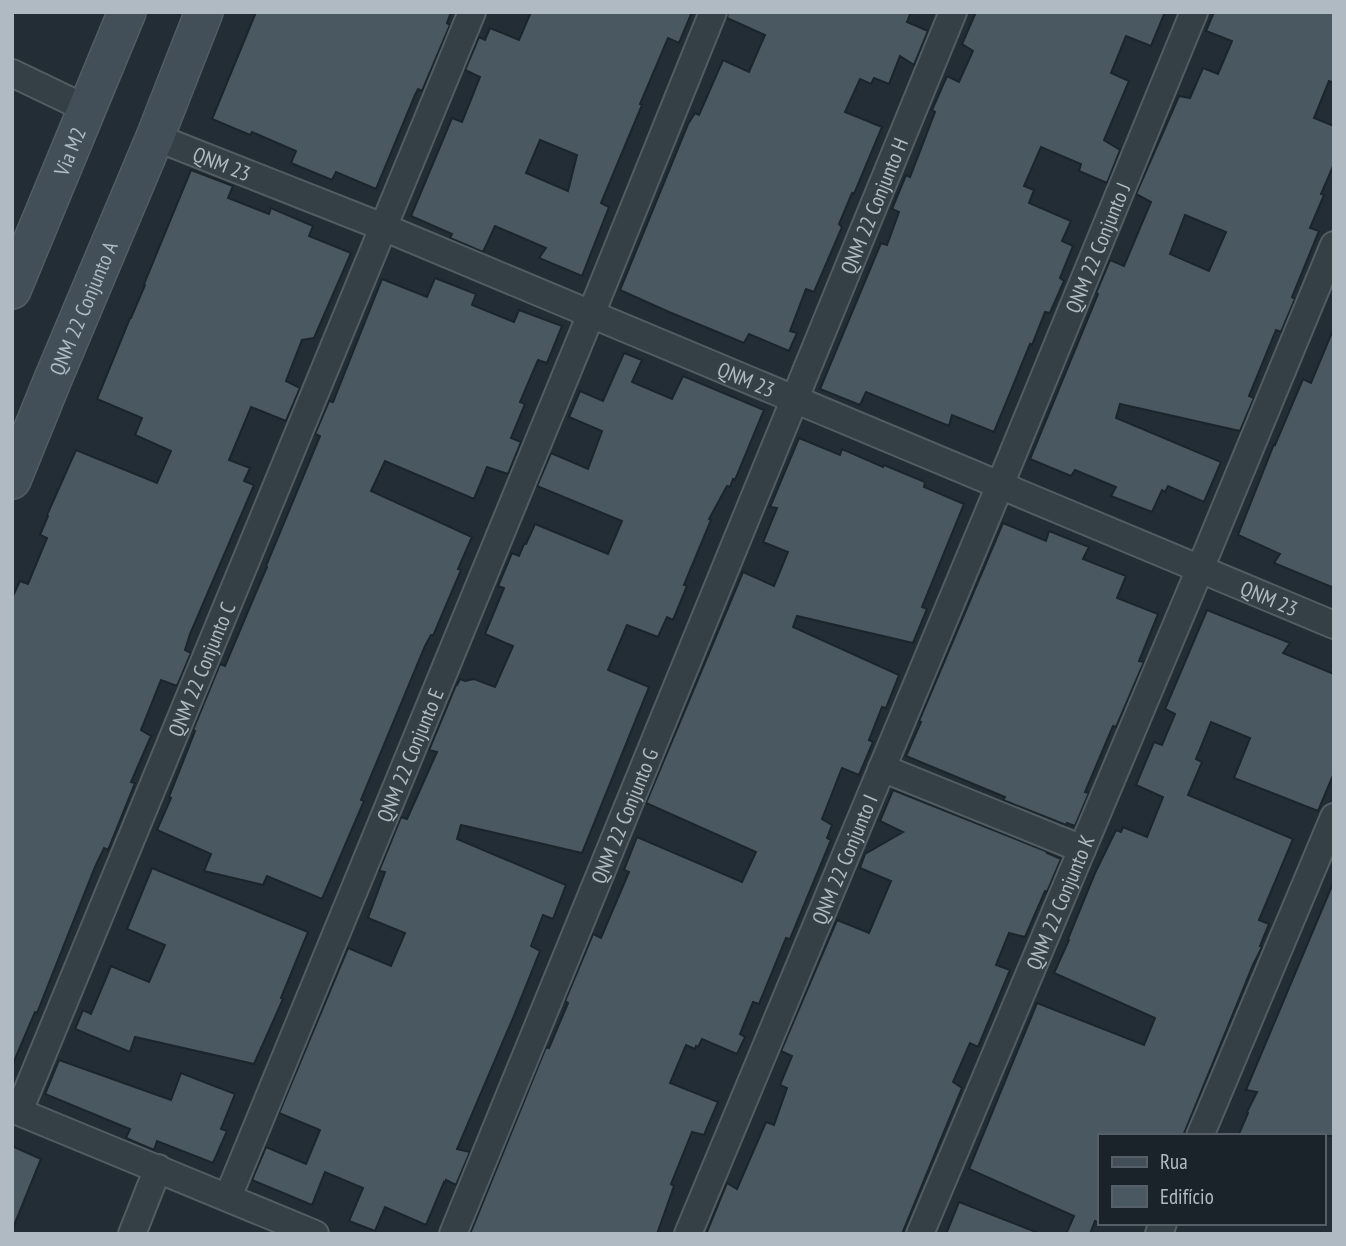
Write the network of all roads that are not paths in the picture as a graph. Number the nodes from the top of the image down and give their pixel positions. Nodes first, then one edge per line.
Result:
1 (127, 12) edge
2 (204, 12) edge
3 (472, 12) edge
4 (713, 12) edge
5 (953, 12) edge
6 (1194, 12) edge
7 (12, 73) edge
8 (87, 109) junction
9 (155, 136) junction
10 (383, 227) junction
11 (1334, 245) edge
12 (12, 290) edge
13 (591, 314) junction
14 (796, 400) junction
15 (12, 480) edge
16 (1000, 485) junction
17 (1200, 569) junction
18 (1334, 625) edge
19 (882, 768) junction
20 (1334, 817) edge
21 (1082, 849) junction
22 (15, 1110) edge
23 (1201, 1134) edge
24 (158, 1168) junction
25 (228, 1196) junction
26 (132, 1234) edge
27 (315, 1234) edge
28 (453, 1234) edge
29 (688, 1234) edge
30 (920, 1234) edge

1 - 8 main road, Via M2
2 - 9 main road, QNM 22 Conjunto A
3 - 10 street, QNM 22 Conjunto C
4 - 13 street, QNM 22 Conjunto E
5 - 14 street, QNM 22 Conjunto H
6 - 16 street, QNM 22 Conjunto J
7 - 8 street
8 - 12 main road, Via M2
9 - 10 street, QNM 23
9 - 15 main road, QNM 22 Conjunto A
10 - 13 street, QNM 23
10 - 22 street, QNM 22 Conjunto C
11 - 17 street, QNM 22 Conjunto K
13 - 14 street, QNM 23
13 - 25 street, QNM 22 Conjunto E
14 - 16 street, QNM 23
14 - 28 street, QNM 22 Conjunto G
16 - 17 street, QNM 23
16 - 19 street, QNM 22 Conjunto I
17 - 18 street, QNM 23
17 - 21 street, QNM 22 Conjunto K
19 - 21 street
19 - 29 street, QNM 22 Conjunto I
20 - 23 street
21 - 30 street, QNM 22 Conjunto K
22 - 24 street
24 - 25 street
24 - 26 street
25 - 27 street

